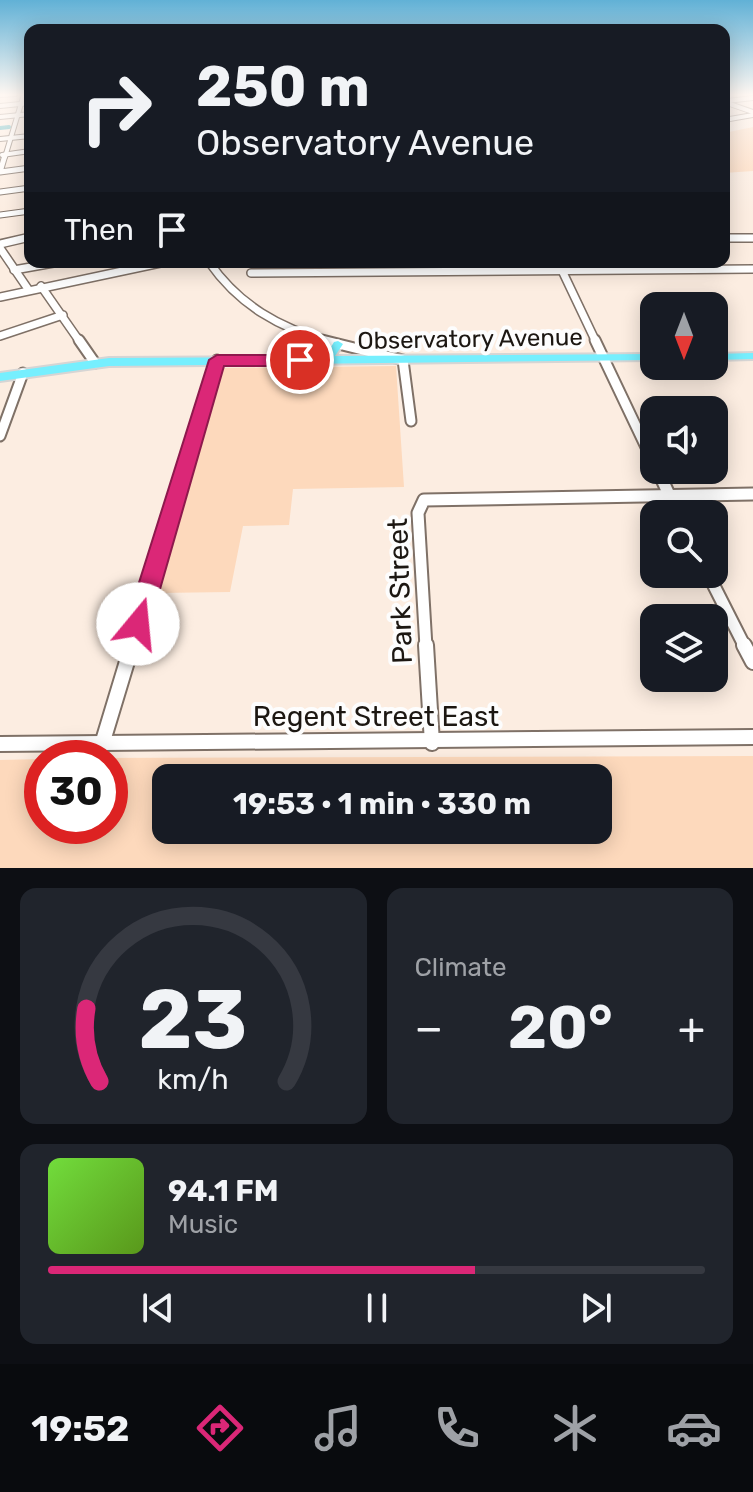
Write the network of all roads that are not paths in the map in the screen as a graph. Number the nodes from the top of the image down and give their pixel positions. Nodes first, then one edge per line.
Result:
1 (11, 135) edge
2 (24, 137) edge
3 (10, 138) junction
4 (0, 139) edge
5 (24, 152) edge
6 (3, 154) edge
7 (24, 169) edge
8 (0, 172) edge
9 (24, 189) edge
10 (0, 192) edge
11 (24, 212) edge
12 (0, 215) edge
13 (730, 238) edge
14 (753, 238) edge
15 (24, 239) edge
16 (0, 246) edge
17 (25, 268) edge
18 (134, 268) edge
19 (213, 268) edge
20 (472, 268) edge
21 (561, 268) edge
22 (689, 268) edge
23 (753, 269) edge
24 (14, 270) junction
25 (251, 273) dead end
26 (41, 286) junction
27 (28, 289) junction
28 (0, 297) edge
29 (63, 315) junction
30 (0, 336) edge
31 (338, 344) junction
32 (753, 356) edge
33 (605, 357) junction
34 (640, 357) edge
35 (728, 357) edge
36 (217, 360) junction
37 (328, 360) junction
38 (403, 360) junction
39 (95, 363) junction
40 (23, 373) junction
41 (0, 377) edge
42 (411, 421) dead end
43 (640, 433) edge
44 (0, 436) edge
45 (663, 484) edge
46 (668, 494) junction
47 (753, 494) edge
48 (671, 500) edge
49 (715, 588) edge
50 (753, 662) edge
51 (753, 737) edge
52 (103, 740) edge
53 (128, 741) edge
54 (24, 743) edge
55 (432, 743) junction
56 (0, 744) edge

1 - 3 street
2 - 3 street
3 - 4 street
3 - 6 street
5 - 6 street
6 - 8 street
7 - 8 street
9 - 10 street
11 - 12 street
13 - 14 street
15 - 16 street
16 - 24 street
17 - 24 street
18 - 26 street
19 - 31 street
20 - 25 street
21 - 33 street
22 - 23 street
24 - 27 street
26 - 27 street
26 - 29 street
27 - 28 street
29 - 30 street
29 - 39 street
31 - 37 main road
31 - 38 street
32 - 35 main road
33 - 34 main road, Observatory Avenue
33 - 38 main road, Observatory Avenue
33 - 43 street
36 - 37 main road, Observatory Avenue
36 - 39 main road, Observatory Avenue
36 - 52 street
37 - 38 main road, Observatory Avenue
38 - 42 street
39 - 40 main road, Observatory Avenue
40 - 41 main road, Observatory Avenue
40 - 44 street
45 - 46 street
46 - 47 street
46 - 48 street
46 - 55 street, Park Street
49 - 50 street
51 - 55 street, Regent Street East
53 - 55 street, Regent Street East
54 - 56 street, Regent Street East

